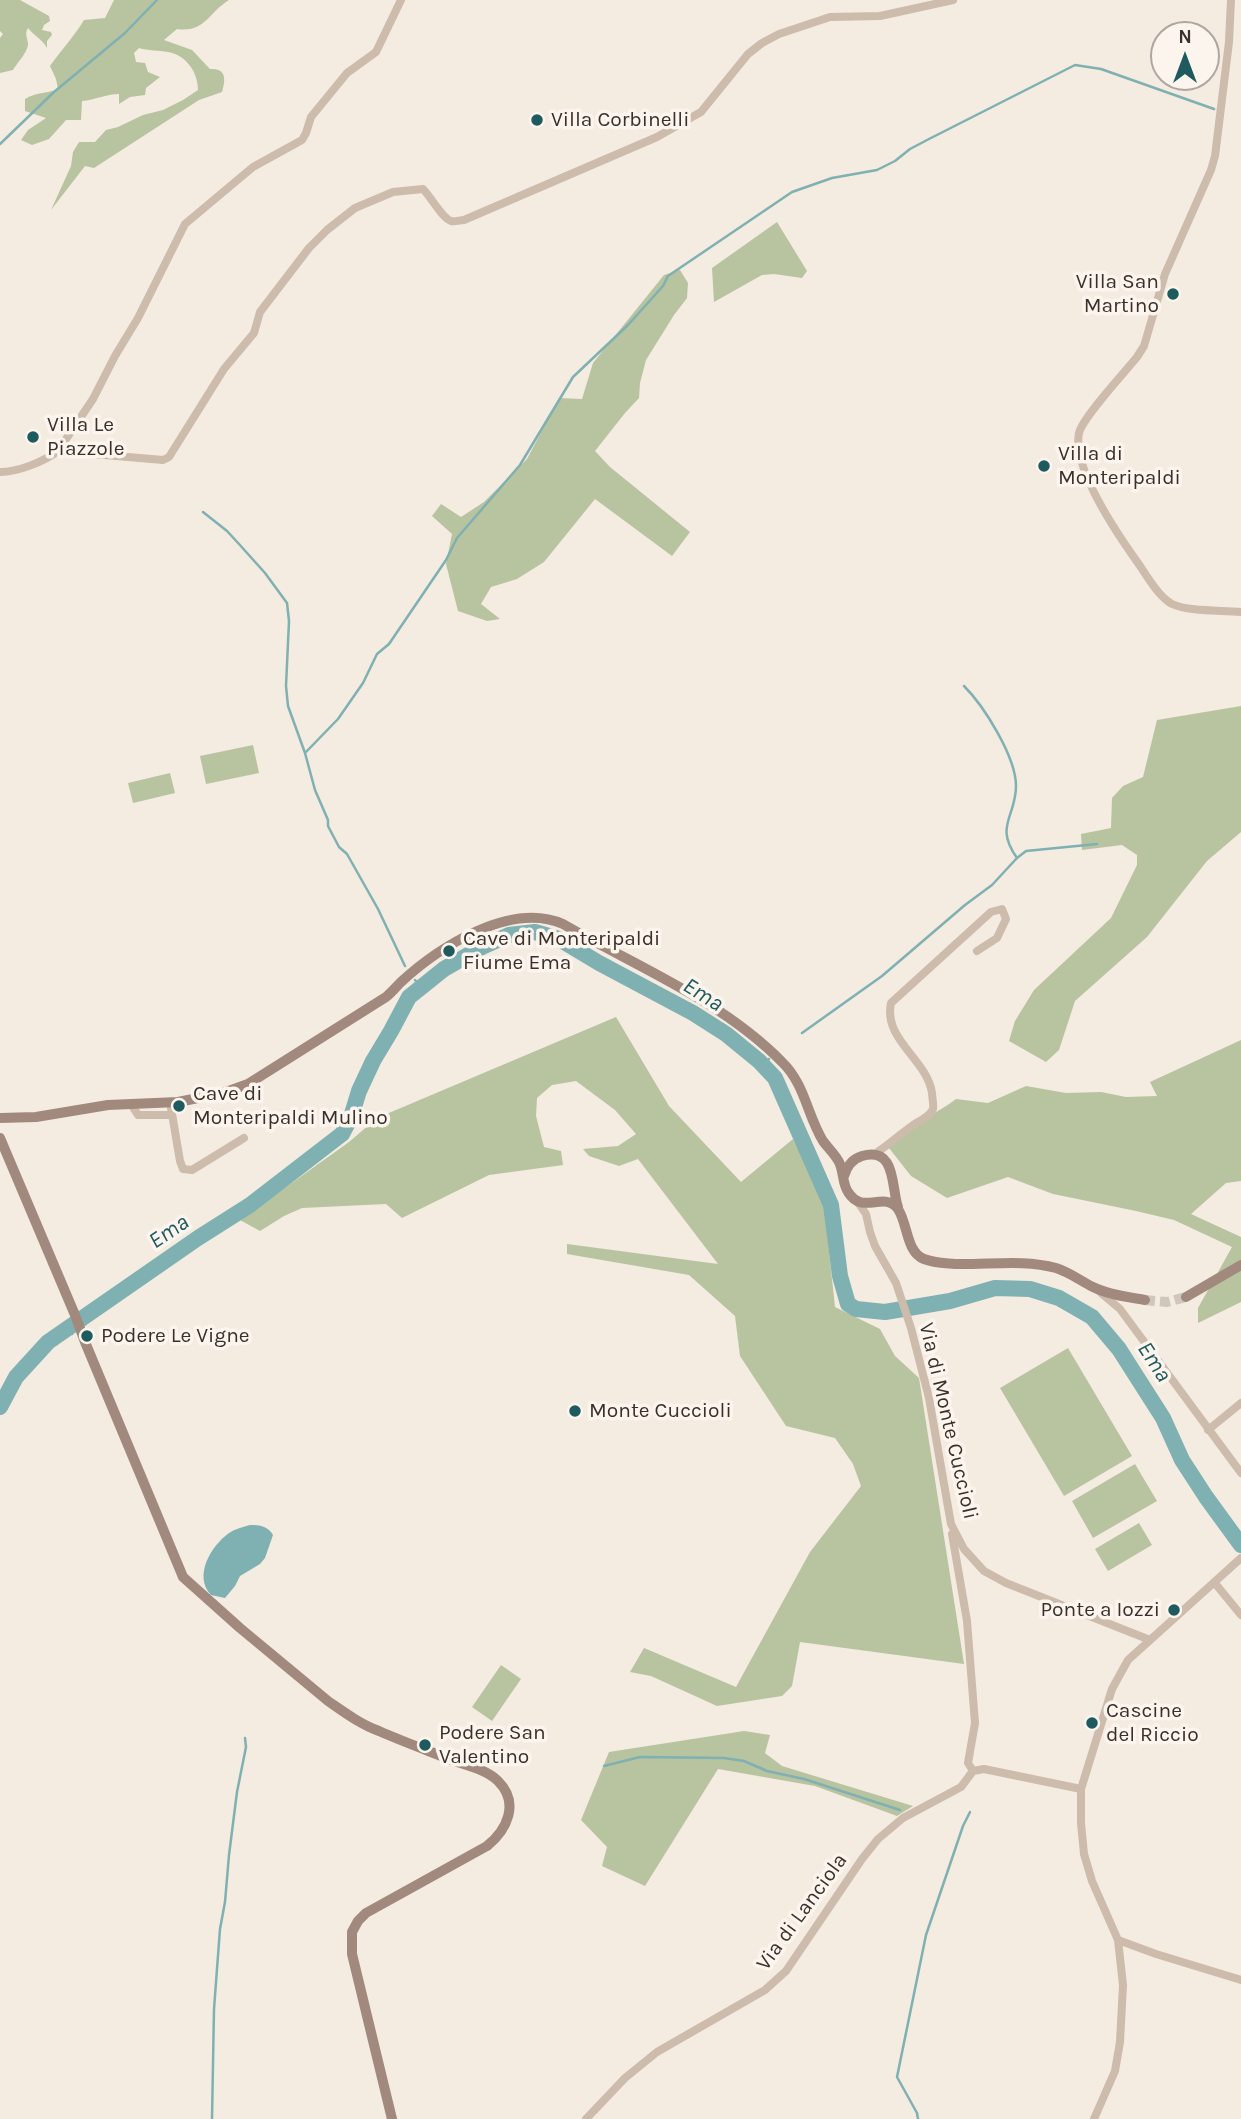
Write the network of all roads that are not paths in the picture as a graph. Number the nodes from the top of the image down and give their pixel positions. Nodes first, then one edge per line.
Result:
1 (401, 0) edge
2 (953, 0) edge
3 (1231, 0) edge
4 (58, 451) junction
5 (0, 472) edge
6 (1241, 612) edge
7 (977, 951) dead end
8 (170, 1102) junction
9 (131, 1104) junction
10 (172, 1115) junction
11 (0, 1118) edge
12 (0, 1138) edge
13 (244, 1138) dead end
14 (889, 1145) junction
15 (834, 1155) junction
16 (873, 1155) junction
17 (851, 1162) junction
18 (886, 1162) junction
19 (844, 1176) junction
20 (893, 1183) junction
21 (857, 1201) junction
22 (880, 1201) junction
23 (902, 1216) junction
24 (869, 1223) junction
25 (1241, 1265) edge
26 (1096, 1289) junction
27 (1186, 1297) tunnel mouth
28 (1145, 1300) tunnel mouth
29 (1241, 1404) edge
30 (1208, 1430) junction
31 (1241, 1473) edge
32 (951, 1524) junction
33 (1241, 1558) edge
34 (1214, 1582) junction
35 (1241, 1615) edge
36 (1150, 1640) junction
37 (973, 1771) junction
38 (1081, 1789) junction
39 (1118, 1940) junction
40 (1241, 1980) edge
41 (392, 2119) edge
42 (586, 2119) edge
43 (1094, 2119) edge

1 - 4 street
2 - 4 street
3 - 6 street
4 - 5 street
7 - 14 street
8 - 9 street
8 - 10 street
8 - 15 street
9 - 10 street
9 - 11 street
10 - 13 street
12 - 41 street
14 - 16 street
14 - 18 street
15 - 17 street
15 - 19 street
16 - 17 street
16 - 18 street
17 - 19 street
18 - 20 street
19 - 21 street
20 - 22 street
20 - 23 street
21 - 22 street
21 - 24 street, Via di Monte Cuccioli
22 - 23 street
22 - 24 street
23 - 26 street
24 - 32 street, Via di Monte Cuccioli
25 - 27 street
26 - 28 street
26 - 30 street
29 - 30 street
30 - 31 street
32 - 36 street, Via di Monte Cuccioli
32 - 37 street
33 - 34 street
34 - 35 street
34 - 36 street
36 - 38 street
37 - 38 street
37 - 42 street, Via di Lanciola
38 - 39 street
39 - 40 street
39 - 43 street

